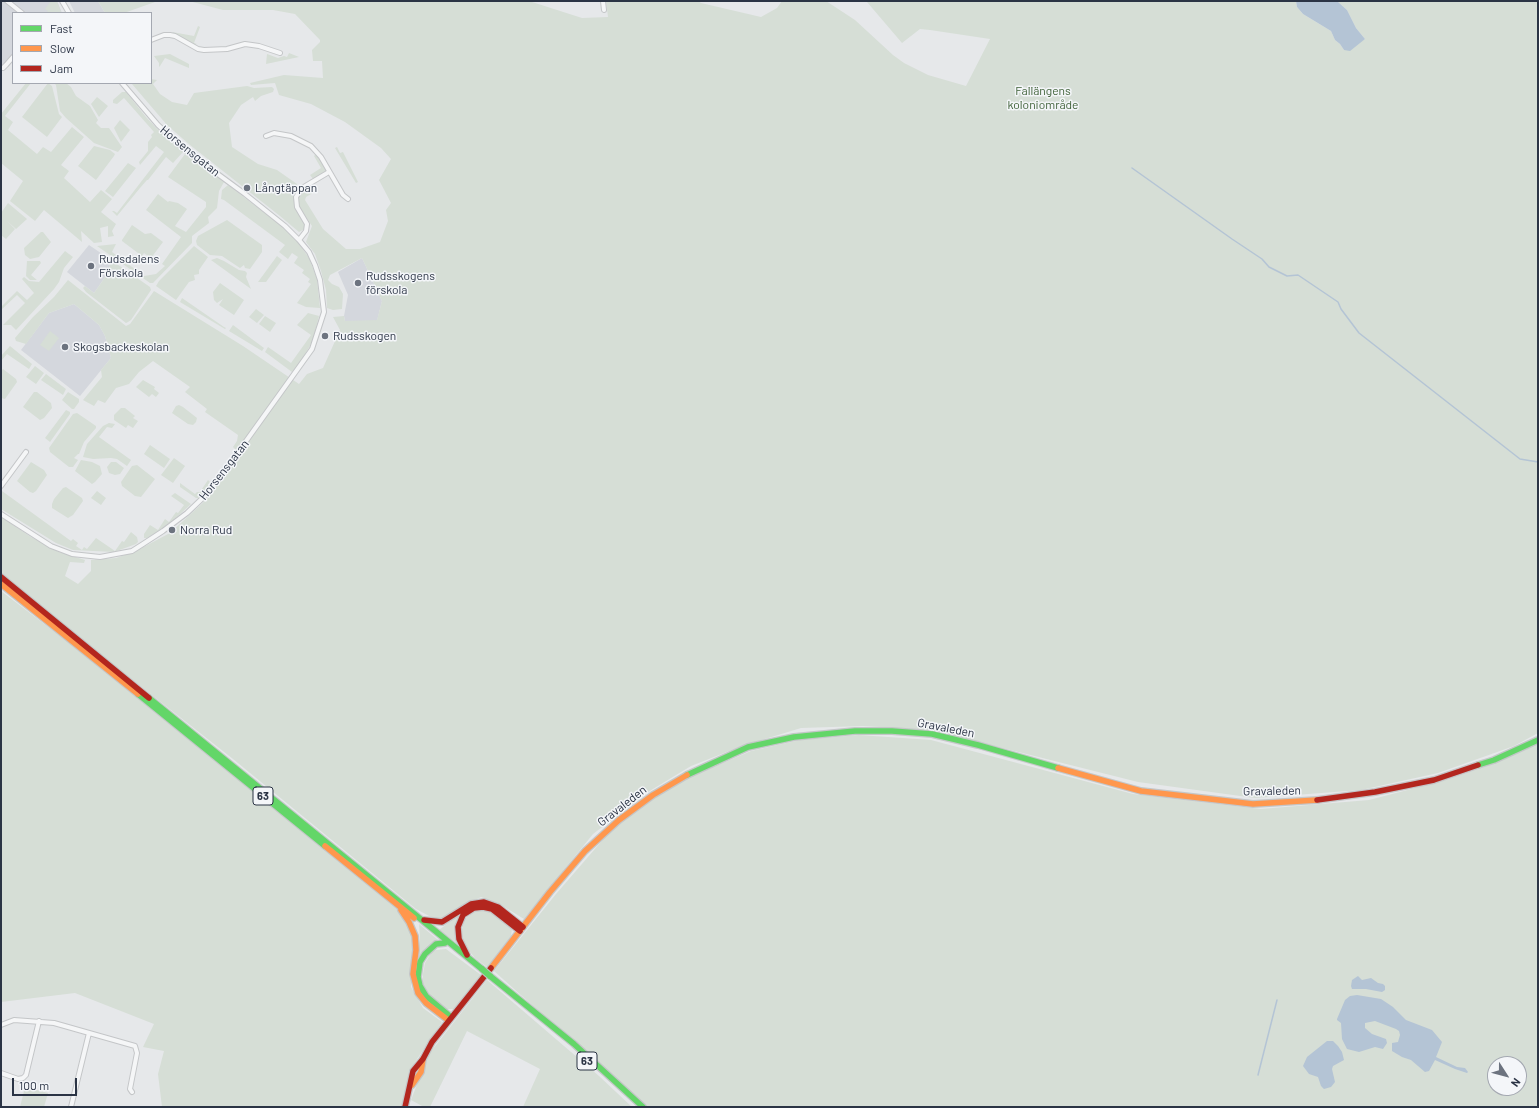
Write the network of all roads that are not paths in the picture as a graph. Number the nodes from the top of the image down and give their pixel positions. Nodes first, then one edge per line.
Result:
1 (7, 1) edge
2 (62, 1) edge
3 (603, 1) edge
4 (604, 10) dead end
5 (21, 12) edge
6 (68, 12) edge
7 (152, 40) edge
8 (280, 53) dead end
9 (12, 58) edge
10 (1, 68) edge
11 (125, 84) edge
12 (266, 136) dead end
13 (329, 172) junction
14 (348, 199) dead end
15 (300, 240) junction
16 (26, 452) dead end
17 (1, 486) edge
18 (1, 514) edge
19 (1, 577) edge
20 (1, 584) edge
21 (1538, 740) edge
22 (395, 902) junction
23 (422, 919) junction
24 (522, 929) junction
25 (445, 943) junction
26 (469, 958) junction
27 (481, 970) junction
28 (489, 977) junction
29 (449, 1019) junction
30 (38, 1021) junction
31 (1, 1025) edge
32 (89, 1033) junction
33 (1, 1073) edge
34 (132, 1092) dead end
35 (72, 1107) edge
36 (405, 1107) edge
37 (637, 1107) edge
38 (643, 1107) edge

1 - 5 street
2 - 6 street
3 - 4 street
7 - 8 street
9 - 10 street
11 - 15 street, Horsensgatan
12 - 13 street
13 - 14 street
13 - 15 street
15 - 18 street, Horsensgatan
16 - 17 street
19 - 23 main road, 63
20 - 22 main road, 63
21 - 24 main road, Gravaleden
22 - 25 main road, 63
22 - 29 main road
23 - 24 main road
23 - 26 main road, 63
24 - 26 main road
24 - 29 main road, Gravaleden
25 - 27 main road, 63
25 - 29 main road
26 - 27 main road, 63
27 - 28 main road, 63, bridge
28 - 37 main road, 63
28 - 38 main road, 63
29 - 36 main road, Gravaleden
30 - 31 street
30 - 32 street
30 - 33 street
32 - 34 street
32 - 35 street

